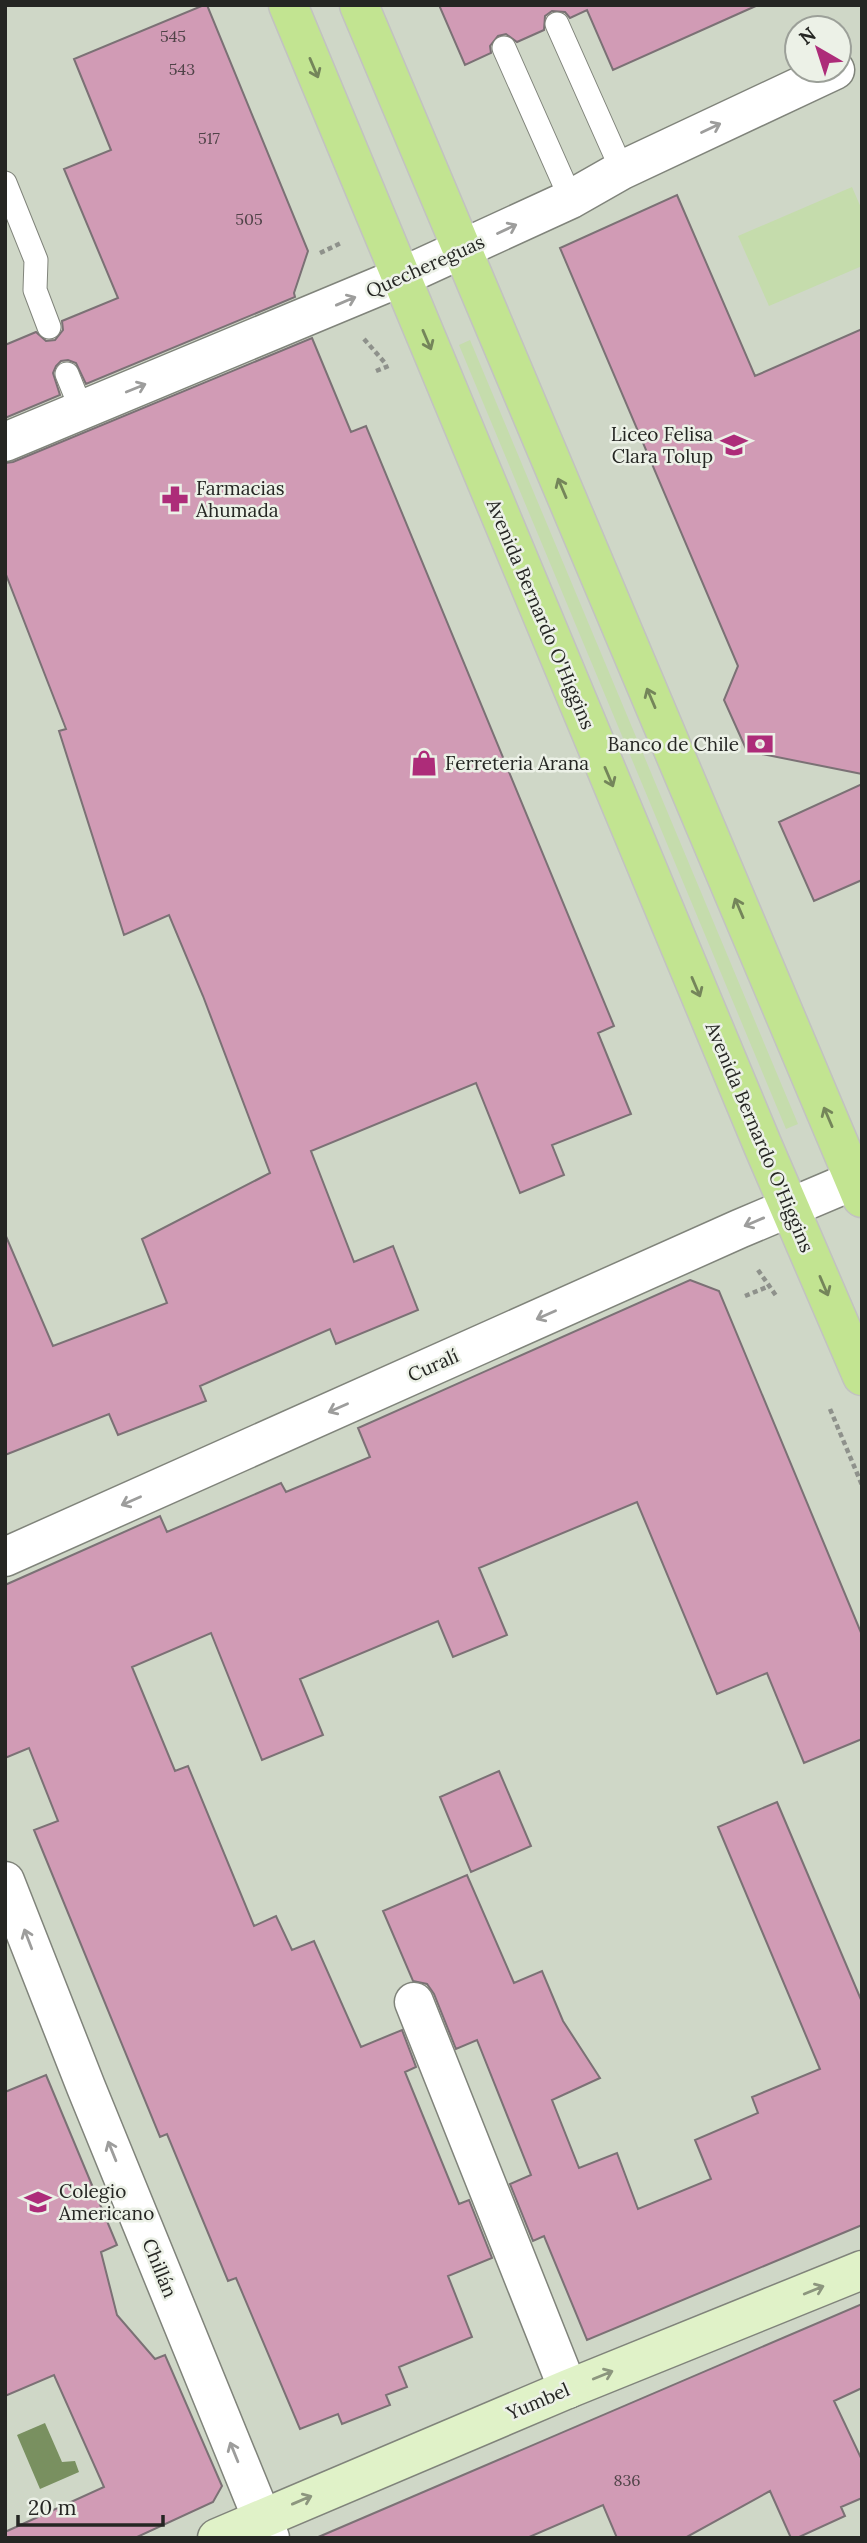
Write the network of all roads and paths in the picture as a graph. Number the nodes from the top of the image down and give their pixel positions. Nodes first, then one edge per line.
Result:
1 (288, 5) edge
2 (359, 5) edge
3 (557, 24) dead end
4 (505, 48) dead end
5 (805, 84) edge
6 (622, 170) junction
7 (5, 183) edge
8 (571, 199) junction
9 (461, 250) junction
10 (401, 277) junction
11 (49, 327) dead end
12 (67, 374) dead end
13 (82, 411) junction
14 (5, 442) edge
15 (859, 1185) edge
16 (790, 1207) junction
17 (862, 1376) edge
18 (5, 1556) edge
19 (5, 1881) edge
20 (414, 2002) dead end
21 (862, 2270) edge
22 (568, 2389) junction
23 (265, 2528) edge
24 (218, 2538) edge

1 -> 10 main road, Avenida Bernardo O'Higgins
2 - 9 main road
3 - 6 lane
4 - 8 lane
6 -> 5 street, Quechereguas
6 - 8 street, Quechereguas
7 - 11 lane
9 -> 8 street, Quechereguas
9 - 10 street, Quechereguas
15 -> 9 main road
13 -> 10 street, Quechereguas
10 -> 16 main road, Avenida Bernardo O'Higgins
12 - 13 lane
13 - 14 street, Quechereguas
15 - 16 street, Curalí
16 -> 17 main road, Avenida Bernardo O'Higgins
16 -> 18 street, Curalí
23 -> 19 street, Chillán
20 - 22 street
22 -> 21 street, Yumbel
23 -> 22 street, Yumbel
23 - 24 street, Yumbel

